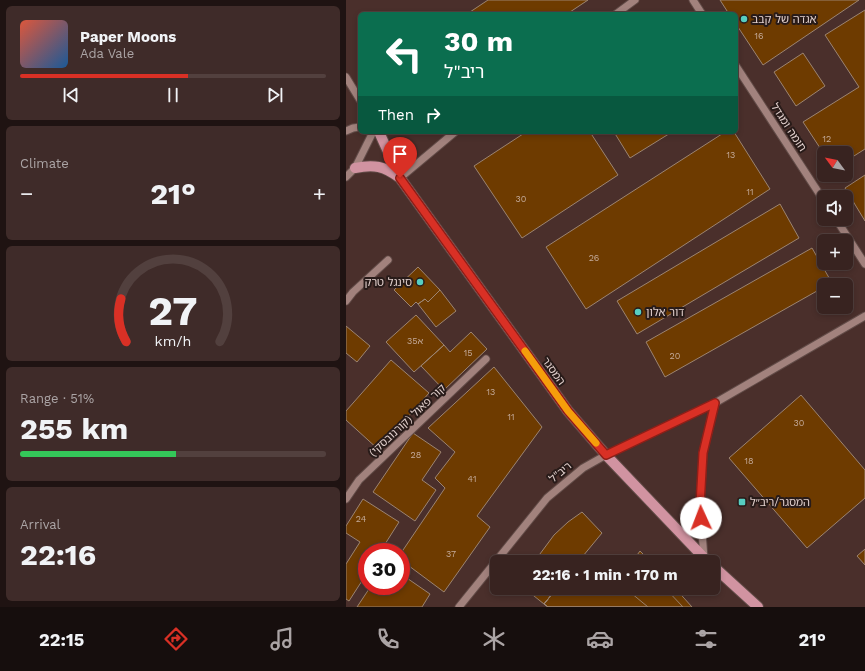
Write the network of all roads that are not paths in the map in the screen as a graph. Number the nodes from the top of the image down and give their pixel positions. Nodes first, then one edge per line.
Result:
1 (636, 0) edge
2 (693, 0) edge
3 (619, 12) edge
4 (701, 12) edge
5 (738, 69) edge
6 (346, 77) edge
7 (358, 97) edge
8 (358, 128) edge
9 (346, 131) edge
10 (372, 134) edge
11 (380, 134) edge
12 (453, 134) edge
13 (355, 168) junction
14 (346, 177) edge
15 (400, 178) junction
16 (817, 190) edge
17 (841, 226) edge
18 (388, 260) dead end
19 (865, 264) edge
20 (346, 301) edge
21 (865, 316) edge
22 (486, 359) dead end
23 (715, 403) junction
24 (606, 455) junction
25 (346, 499) edge
26 (701, 555) edge
27 (705, 555) edge
28 (720, 572) edge
29 (459, 607) edge
30 (758, 607) edge

1 - 3 street
2 - 4 street
5 - 16 street, חומה ומגדל
6 - 7 street
8 - 9 street
10 - 13 street
11 - 15 main road, המסגר
12 - 15 street
13 - 14 street
13 - 15 main road, המסגר
15 - 24 main road, המסגר
17 - 19 street
18 - 20 street
21 - 23 street, ריב"ל
22 - 25 street, קור פאול (קורנובסקי)
23 - 24 street, ריב"ל
23 - 27 street
24 - 26 main road, המסגר
24 - 29 street, ריב"ל
28 - 30 main road

